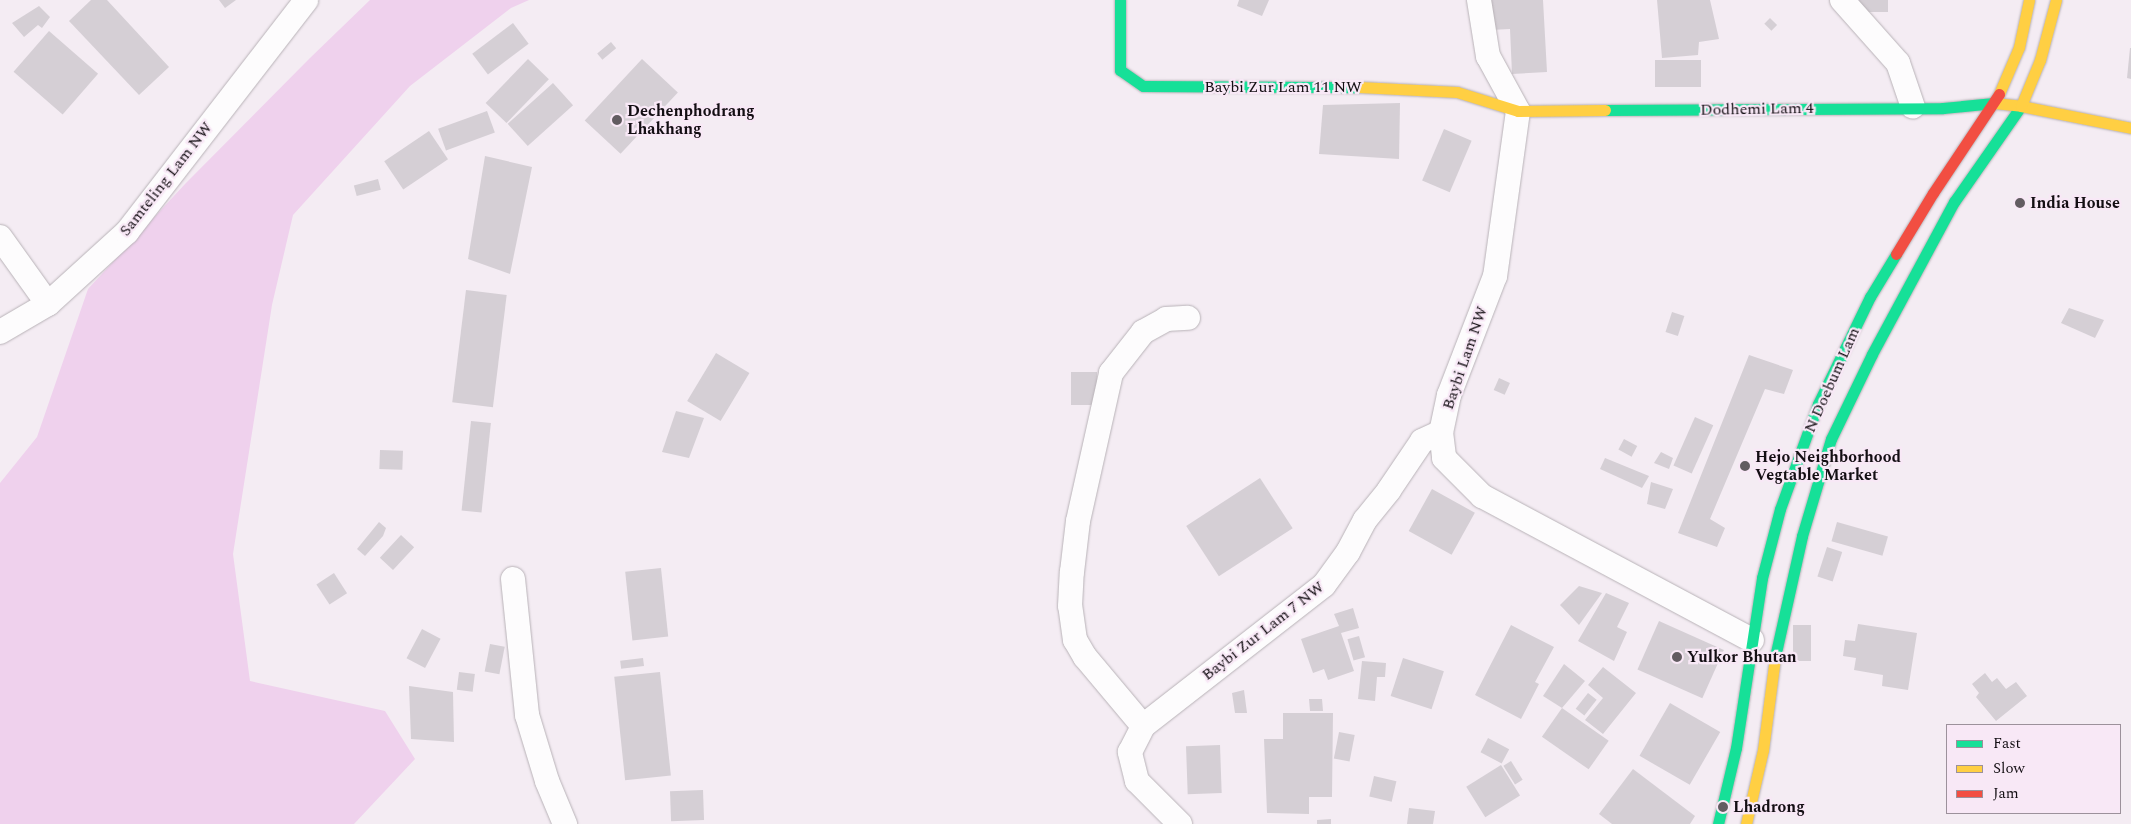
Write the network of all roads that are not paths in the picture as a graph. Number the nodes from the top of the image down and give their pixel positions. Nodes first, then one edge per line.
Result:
1 (306, 0) edge
2 (1120, 0) edge
3 (1479, 0) edge
4 (1842, 0) edge
5 (2030, 0) edge
6 (2056, 0) edge
7 (1995, 103) junction
8 (2021, 106) junction
9 (1913, 107) junction
10 (1518, 111) junction
11 (2131, 128) edge
12 (0, 237) edge
13 (48, 304) junction
14 (1188, 318) dead end
15 (0, 332) edge
16 (1441, 432) junction
17 (513, 580) dead end
18 (1752, 640) junction
19 (1143, 726) junction
20 (565, 824) edge
21 (1180, 824) edge
22 (1718, 824) edge
23 (1746, 824) edge

1 - 13 street, Samteling Lam NW
2 - 10 main road, Baybi Zur Lam 11 NW
3 - 10 street
4 - 9 street
5 - 7 main road, N Doebum Lam
6 - 8 main road, N Doebum Lam
7 - 8 main road, Dodhemi Lam 4
7 - 9 main road, Dodhemi Lam 4
7 - 18 main road, N Doebum Lam
8 - 11 main road, Dodhemi Lam 4
8 - 23 main road, N Doebum Lam
9 - 10 main road, Dodhemi Lam 4
10 - 16 street, Baybi Lam NW
12 - 13 street
13 - 15 street, Samteling Lam NW
14 - 19 street
16 - 18 street, Baybi Lam NW
16 - 19 street, Baybi Zur Lam 7 NW
17 - 20 street
18 - 22 main road, N Doebum Lam
19 - 21 street, Baybi Zur Lam 7 NW

